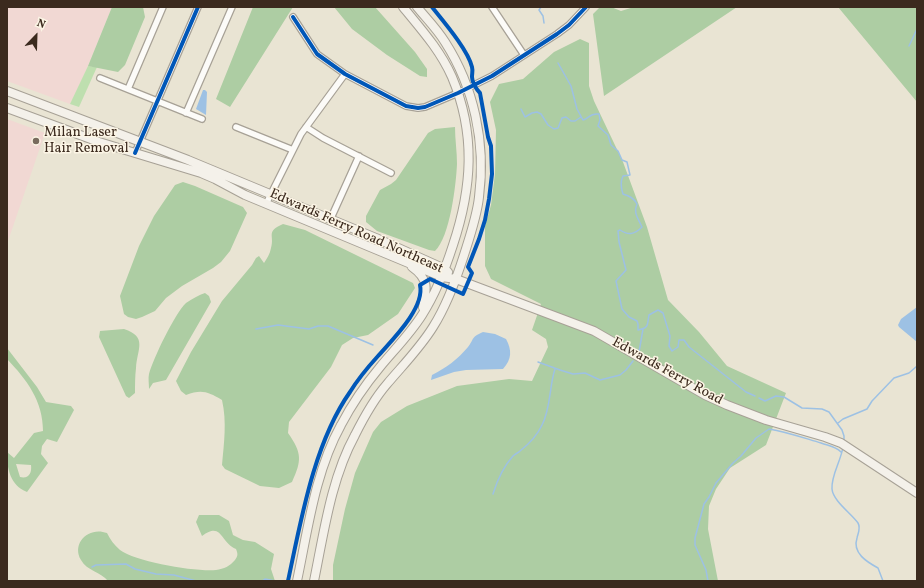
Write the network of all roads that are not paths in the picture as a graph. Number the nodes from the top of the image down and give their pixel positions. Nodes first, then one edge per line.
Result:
1 (163, 7) edge
2 (198, 7) edge
3 (232, 7) edge
4 (403, 7) edge
5 (417, 7) edge
6 (492, 7) edge
7 (586, 7) edge
8 (293, 17) dead end
9 (524, 55) junction
10 (346, 74) junction
11 (100, 78) dead end
12 (468, 89) junction
13 (128, 90) junction
14 (7, 91) edge
15 (458, 93) junction
16 (158, 101) junction
17 (7, 108) edge
18 (186, 113) junction
19 (202, 119) dead end
20 (236, 127) dead end
21 (306, 127) junction
22 (140, 142) junction
23 (293, 150) junction
24 (135, 153) junction
25 (359, 156) junction
26 (391, 173) dead end
27 (271, 194) junction
28 (266, 204) junction
29 (331, 218) junction
30 (400, 258) junction
31 (443, 273) junction
32 (456, 279) junction
33 (422, 315) junction
34 (917, 493) edge
35 (297, 581) edge
36 (314, 581) edge

1 - 13 street
2 - 16 street
3 - 18 street
4 - 15 main road
5 - 12 main road
6 - 9 street
7 - 9 street
8 - 10 street
9 - 12 street
10 - 15 street
10 - 21 street
11 - 13 street
12 - 15 street
12 - 32 main road
13 - 16 street
14 - 22 main road, Edwards Ferry Road Northeast
15 - 31 main road
16 - 18 street
16 - 22 street
17 - 24 main road, Edwards Ferry Road Northeast
18 - 19 street
20 - 23 street
21 - 23 street
21 - 25 street
22 - 24 street
22 - 27 main road, Edwards Ferry Road Northeast
23 - 27 street
24 - 28 main road, Edwards Ferry Road Northeast
25 - 26 street
25 - 29 street
27 - 28 street
27 - 29 main road, Edwards Ferry Road Northeast
28 - 30 main road, Edwards Ferry Road Northeast
29 - 31 main road, Edwards Ferry Road Northeast
30 - 31 main road, Edwards Ferry Road Northeast
30 - 33 main road
31 - 32 main road, Edwards Ferry Road Northeast
31 - 33 main road
32 - 34 main road, Edwards Ferry Road
32 - 36 main road
33 - 35 main road

